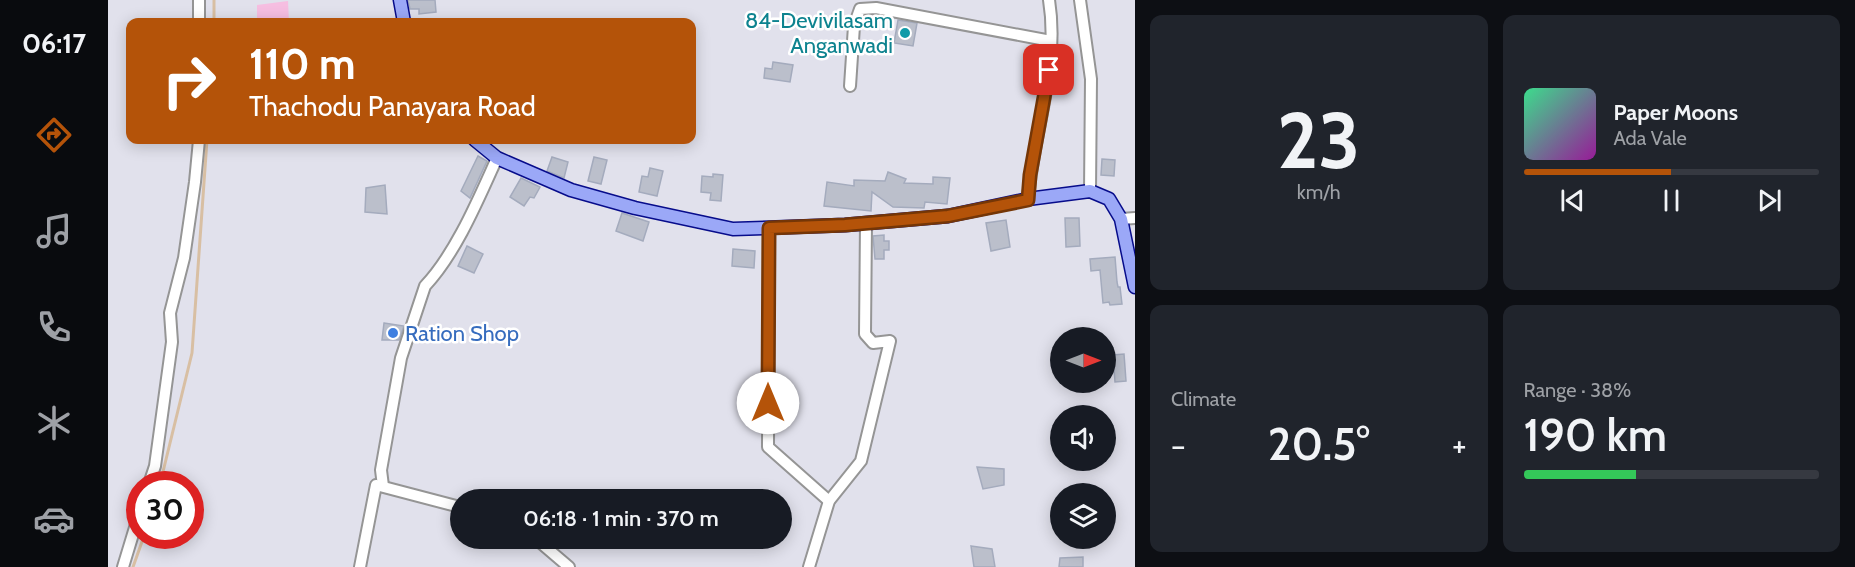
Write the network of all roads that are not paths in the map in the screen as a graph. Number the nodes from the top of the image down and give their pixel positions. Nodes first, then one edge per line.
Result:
1 (199, 0) edge
2 (400, 0) edge
3 (1049, 0) edge
4 (1080, 0) edge
5 (199, 18) edge
6 (403, 18) edge
7 (1051, 41) junction
8 (850, 86) dead end
9 (199, 144) edge
10 (480, 144) edge
11 (497, 158) junction
12 (1090, 191) junction
13 (1028, 200) junction
14 (1135, 218) edge
15 (1121, 219) junction
16 (866, 223) junction
17 (769, 228) junction
18 (1135, 286) edge
19 (153, 471) edge
20 (383, 486) junction
21 (829, 501) junction
22 (450, 504) edge
23 (128, 549) edge
24 (548, 549) edge
25 (123, 567) edge
26 (360, 567) edge
27 (569, 567) edge
28 (809, 567) edge

1 - 5 street
2 - 6 main road
3 - 7 street
4 - 12 street
7 - 8 street
7 - 13 street
9 - 19 street
10 - 11 main road
11 - 17 main road
11 - 20 street
12 - 13 main road
12 - 15 main road
13 - 16 main road
14 - 15 street
15 - 18 main road
16 - 17 main road
16 - 21 street
17 - 21 street
20 - 22 street
20 - 26 street
21 - 28 street
23 - 25 street
24 - 27 street

